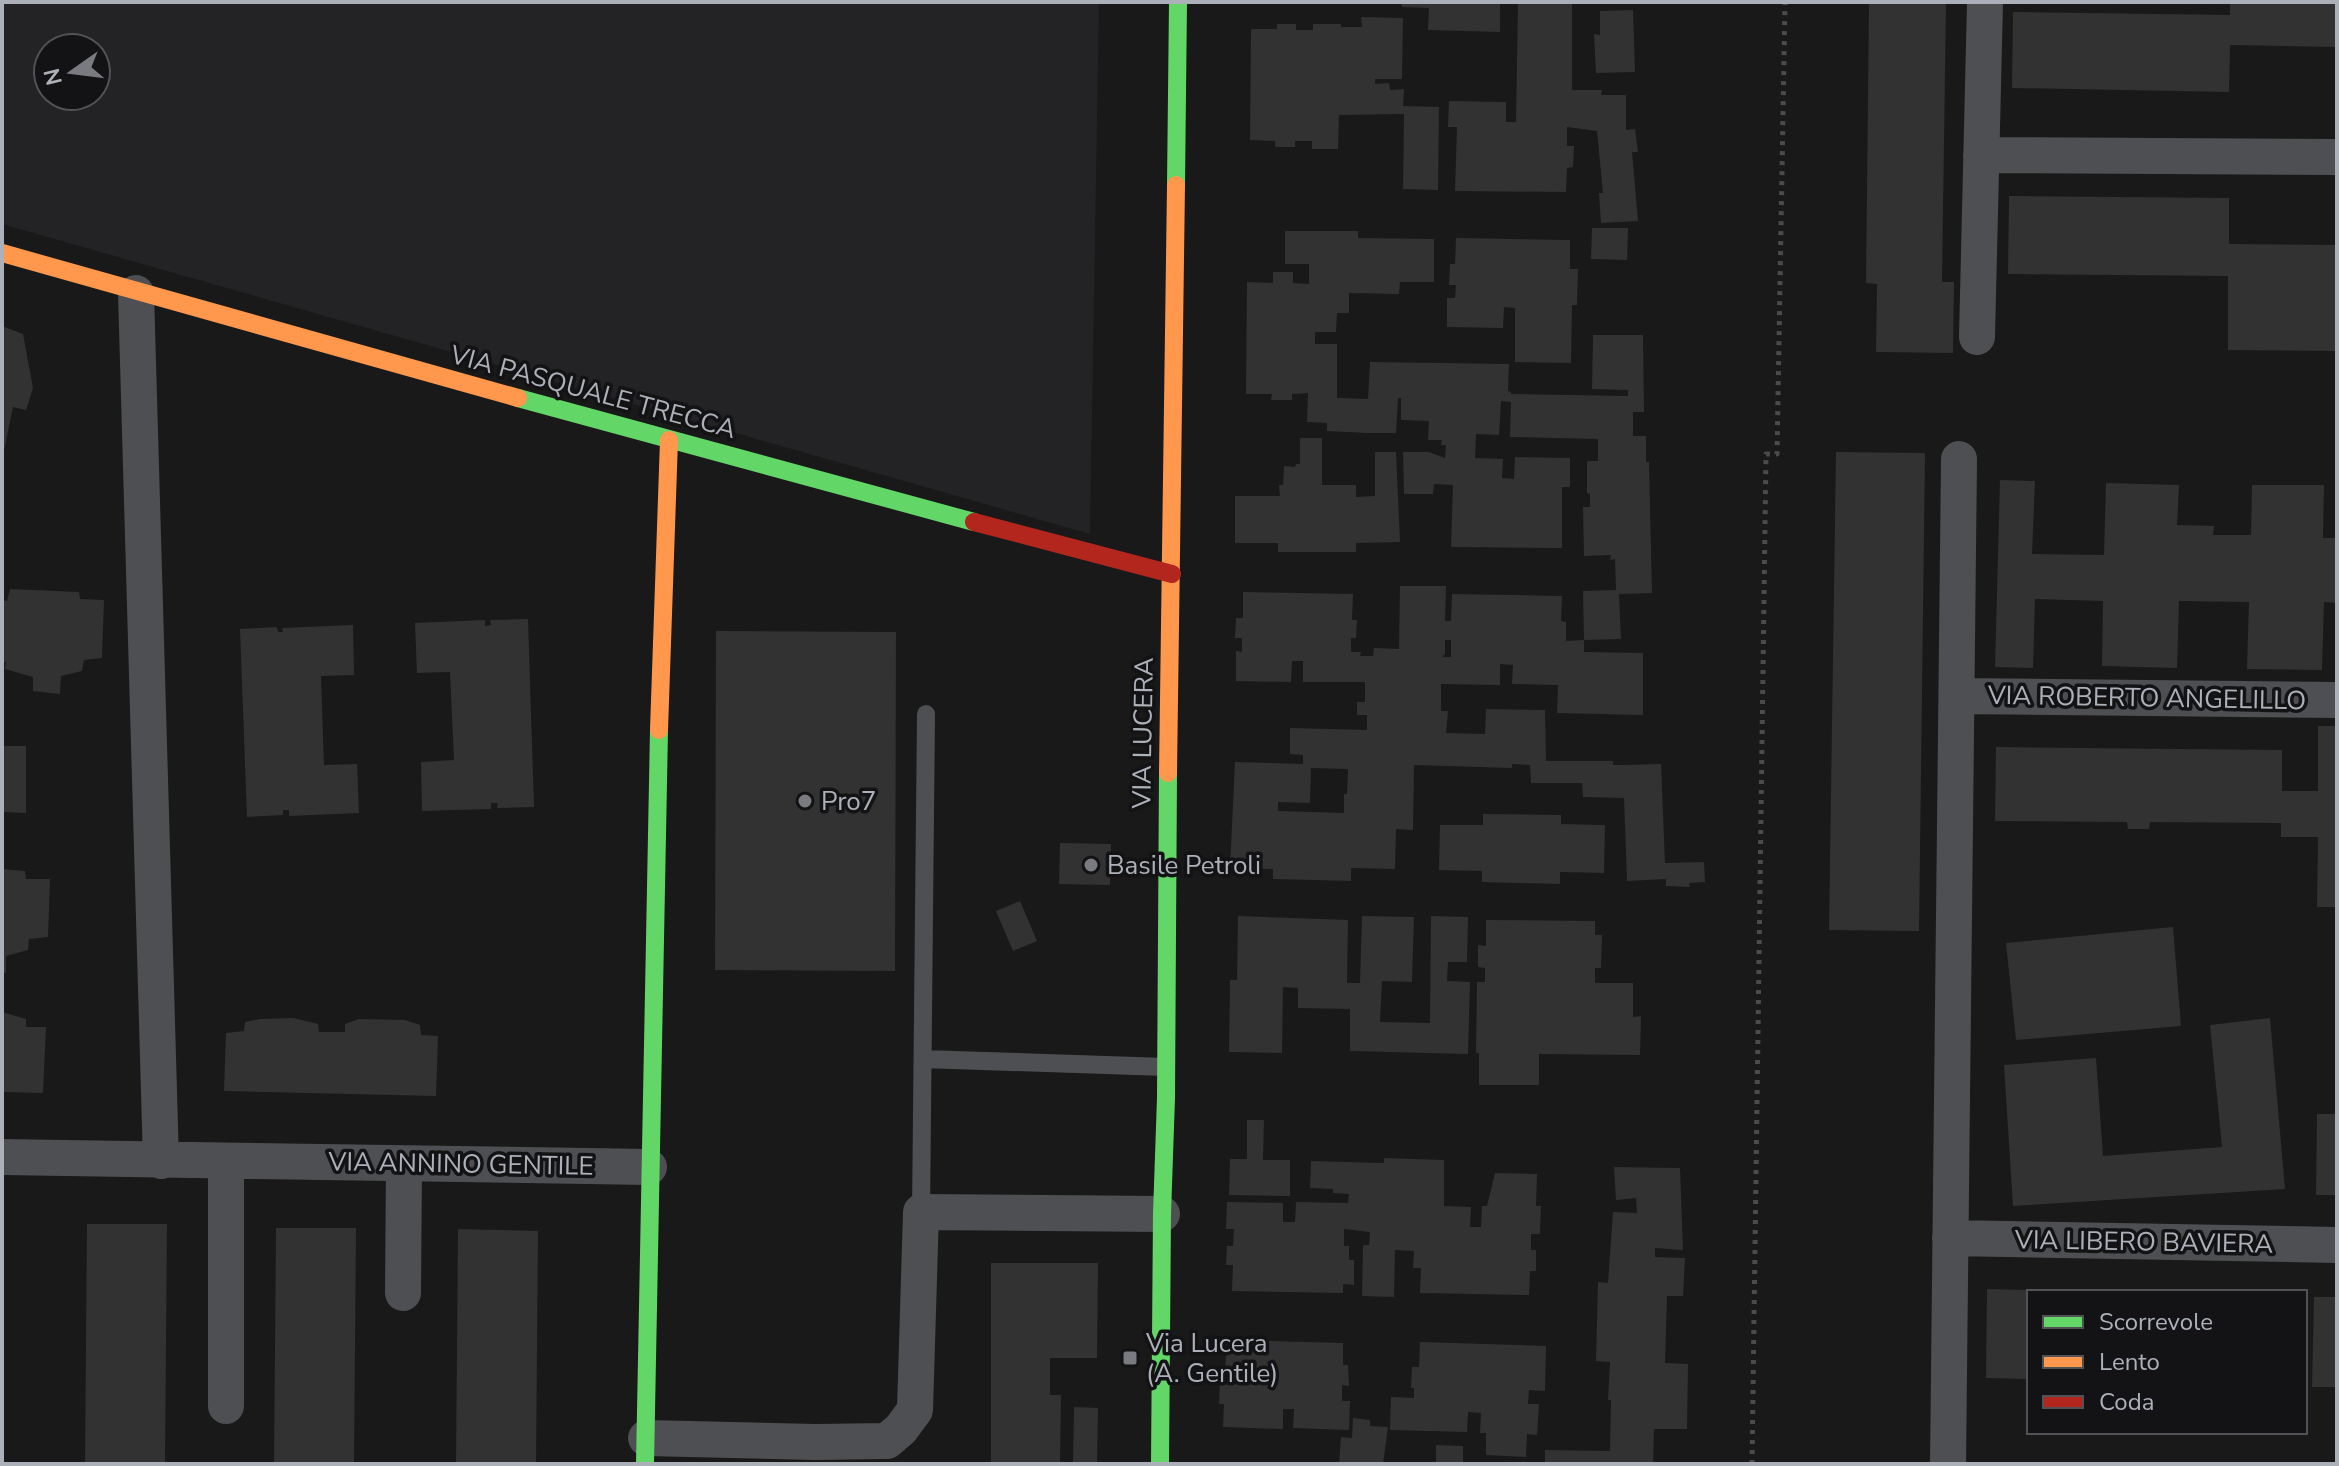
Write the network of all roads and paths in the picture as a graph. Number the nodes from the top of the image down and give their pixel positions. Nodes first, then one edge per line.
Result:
1 (1178, 2) edge
2 (1785, 2) edge
3 (1985, 2) edge
4 (1981, 155) junction
5 (2337, 157) edge
6 (2, 253) edge
7 (136, 293) junction
8 (1977, 337) dead end
9 (669, 440) junction
10 (1959, 459) dead end
11 (1172, 574) junction
12 (1957, 696) junction
13 (2337, 700) edge
14 (926, 714) dead end
15 (923, 1059) junction
16 (1166, 1067) junction
17 (2, 1157) edge
18 (161, 1161) junction
19 (226, 1161) junction
20 (404, 1164) junction
21 (649, 1167) junction
22 (921, 1212) junction
23 (1162, 1214) junction
24 (1950, 1238) junction
25 (2337, 1245) edge
26 (403, 1293) dead end
27 (226, 1406) dead end
28 (645, 1451) edge
29 (1160, 1464) edge
30 (1752, 1464) edge
31 (1948, 1464) edge

1 - 11 street, VIA LUCERA
2 - 30 path
3 - 4 street
4 - 5 street
4 - 8 street
6 - 7 street, VIA PASQUALE TRECCA
7 - 9 street, VIA PASQUALE TRECCA
7 - 18 street
9 - 11 street, VIA PASQUALE TRECCA
9 - 21 street
10 - 12 street
11 - 16 street, VIA LUCERA
12 - 13 street, VIA ROBERTO ANGELILLO
12 - 24 street
14 - 15 lane
15 - 16 lane
15 - 22 lane
16 - 23 street, VIA LUCERA
17 - 18 street, VIA ANNINO GENTILE
18 - 19 street, VIA ANNINO GENTILE
19 - 20 street, VIA ANNINO GENTILE
19 - 27 street
20 - 21 street, VIA ANNINO GENTILE
20 - 26 street
21 - 28 street
22 - 23 street
22 - 28 street
23 - 29 street, VIA LUCERA
24 - 25 street, VIA LIBERO BAVIERA
24 - 31 street

